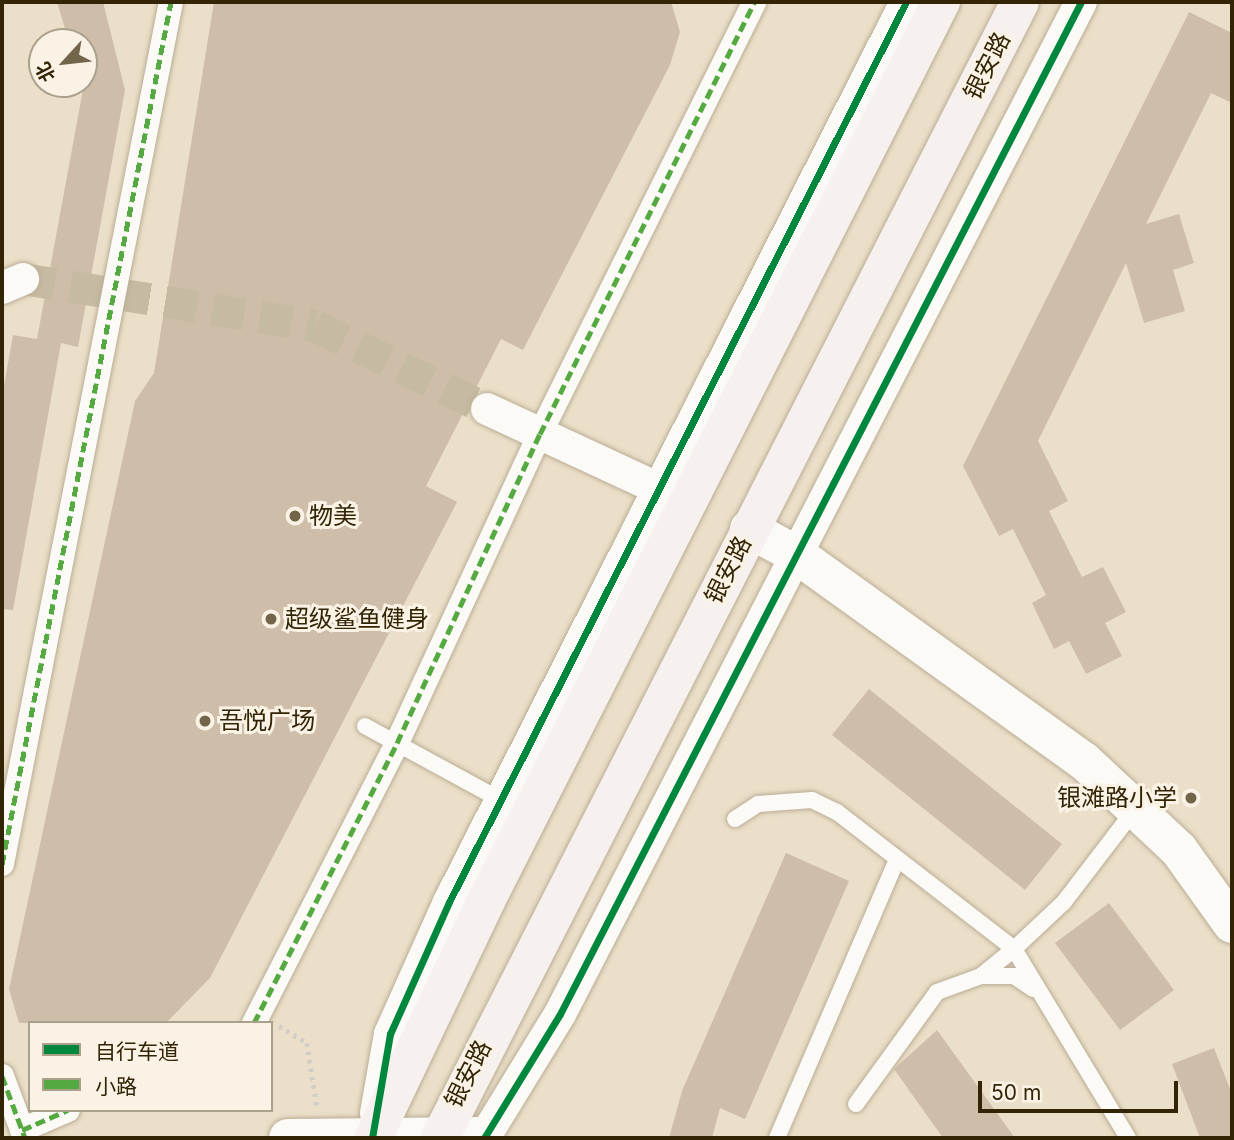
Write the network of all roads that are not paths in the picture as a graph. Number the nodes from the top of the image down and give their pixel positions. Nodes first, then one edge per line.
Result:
1 (171, 2) edge
2 (754, 2) edge
3 (906, 2) edge
4 (942, 2) edge
5 (1020, 2) edge
6 (1082, 2) edge
7 (487, 409) tunnel mouth
8 (540, 434) junction
9 (659, 489) junction
10 (748, 529) junction
11 (797, 555) junction
12 (365, 726) dead end
13 (397, 743) junction
14 (501, 800) junction
15 (1135, 809) junction
16 (735, 819) dead end
17 (897, 859) junction
18 (2, 864) edge
19 (1232, 924) edge
20 (1014, 949) junction
21 (981, 976) junction
22 (1040, 997) junction
23 (257, 1018) edge
24 (2, 1076) edge
25 (856, 1104) dead end
26 (64, 1112) edge
27 (24, 1134) edge
28 (439, 1136) edge
29 (483, 1137) edge
30 (304, 1138) edge
31 (371, 1138) edge
32 (777, 1138) edge
33 (1128, 1138) edge

1 - 18 street
2 - 8 street
3 - 9 street
4 - 31 main road
5 - 10 main road, 银安路
6 - 11 street
7 - 8 street
8 - 9 street
8 - 13 street
9 - 14 street
10 - 11 street
10 - 28 main road, 银安路
11 - 15 street
11 - 29 street
12 - 13 lane
13 - 14 lane
13 - 23 street
14 - 31 street
15 - 19 street
15 - 20 lane
16 - 17 lane
17 - 20 lane
17 - 32 lane
20 - 21 lane
20 - 22 lane
21 - 22 lane
21 - 25 lane
22 - 33 lane
24 - 27 street
26 - 27 street
28 - 29 street
28 - 31 street
30 - 31 street

